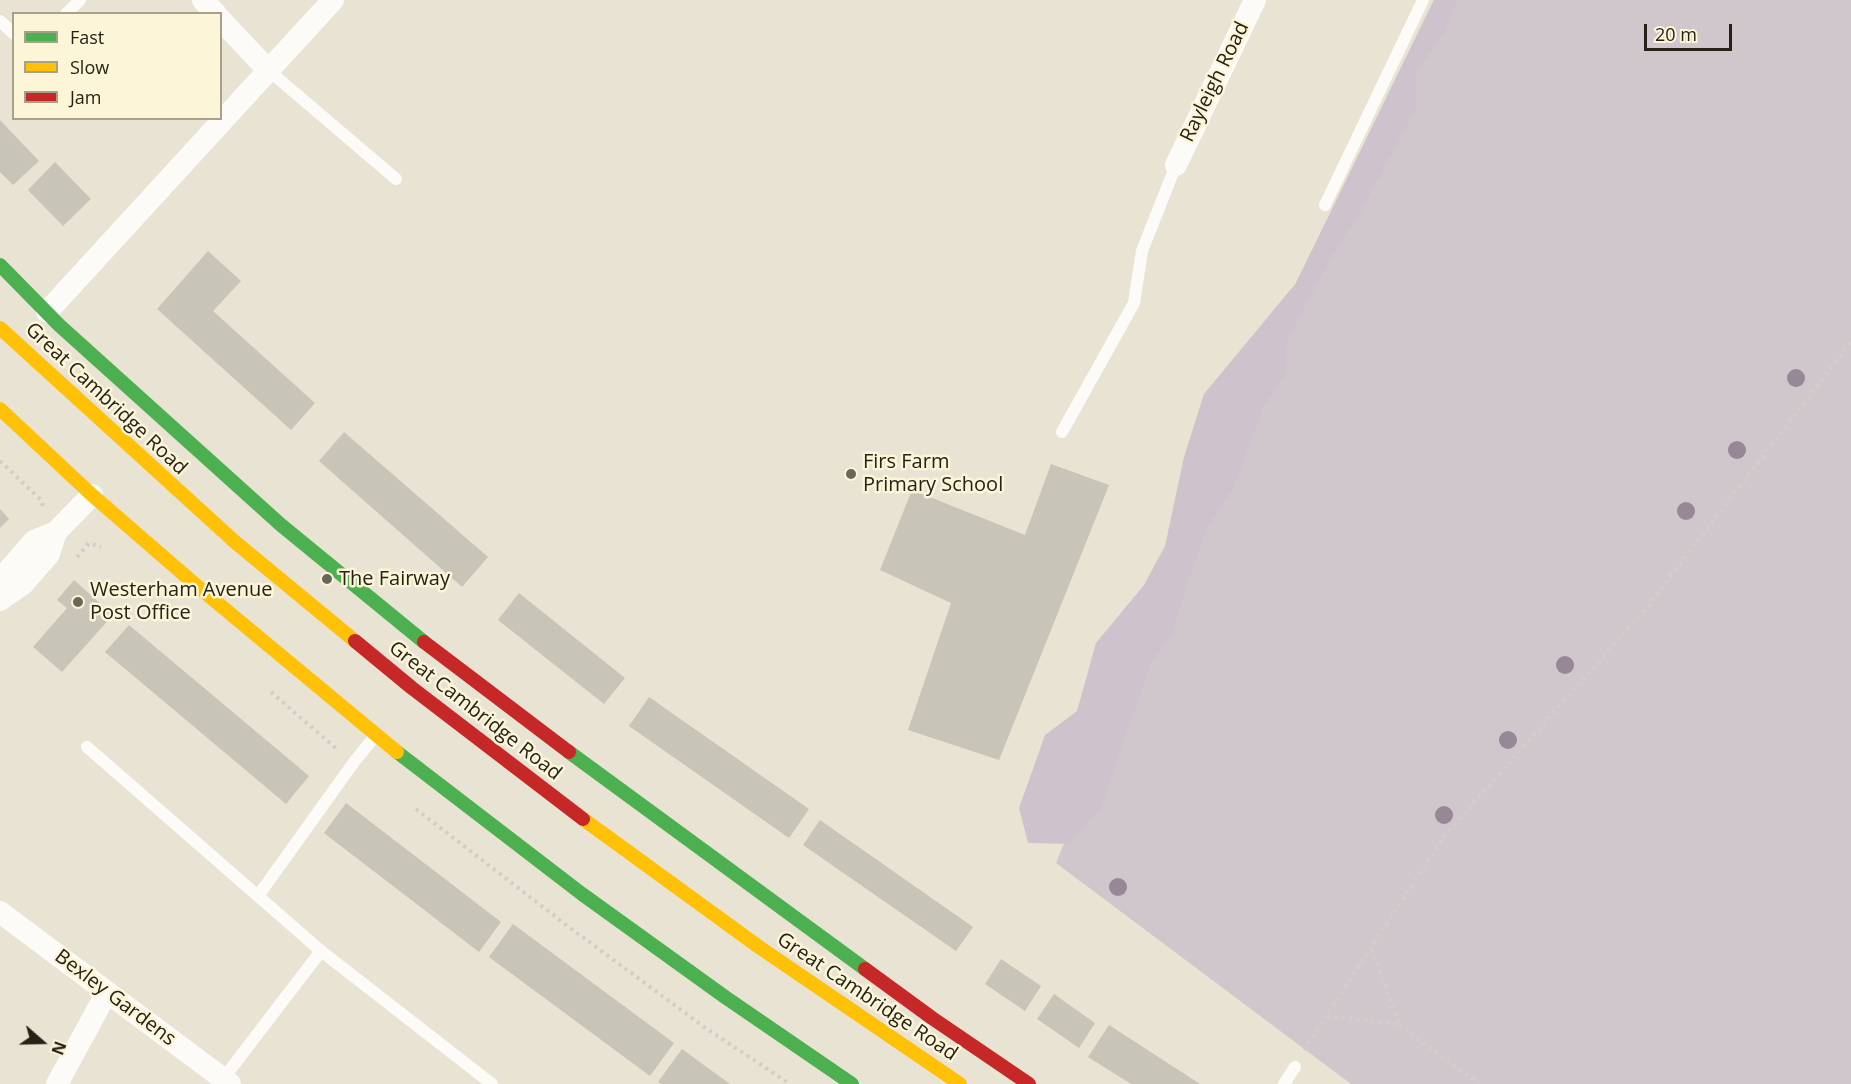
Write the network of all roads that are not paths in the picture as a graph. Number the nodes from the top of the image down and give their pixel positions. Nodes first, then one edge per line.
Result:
1 (80, 0) edge
2 (203, 0) edge
3 (333, 0) edge
4 (1255, 0) edge
5 (1423, 0) edge
6 (68, 12) edge
7 (214, 12) edge
8 (0, 21) edge
9 (222, 21) edge
10 (12, 32) edge
11 (267, 69) junction
12 (222, 119) edge
13 (221, 120) edge
14 (1176, 165) joint
15 (396, 179) dead end
16 (1325, 205) dead end
17 (0, 265) edge
18 (47, 312) junction
19 (0, 328) edge
20 (0, 409) edge
21 (1062, 432) dead end
22 (92, 495) junction
23 (56, 532) junction
24 (0, 588) edge
25 (0, 600) edge
26 (376, 735) junction
27 (87, 747) dead end
28 (258, 896) junction
29 (0, 912) edge
30 (321, 951) junction
31 (108, 992) junction
32 (932, 1018) junction
33 (910, 1051) junction
34 (1295, 1067) road end
35 (226, 1081) edge
36 (57, 1084) edge
37 (492, 1084) edge
38 (852, 1084) edge
39 (960, 1084) edge
40 (1029, 1084) edge
41 (1284, 1084) edge

1 - 6 lane
2 - 7 street
3 - 11 street
4 - 14 street, Rayleigh Road
5 - 16 lane
8 - 10 lane
9 - 11 street
11 - 12 street
11 - 15 lane
13 - 18 street
14 - 21 lane
17 - 18 main road
18 - 32 main road
19 - 33 main road, Great Cambridge Road
20 - 22 main road
22 - 23 street
22 - 26 main road
23 - 24 street
23 - 25 street
26 - 28 lane
26 - 38 main road
27 - 28 lane
28 - 30 lane
29 - 31 street, Bexley Gardens
30 - 35 lane
30 - 37 lane
31 - 35 street, Bexley Gardens
31 - 36 street
32 - 33 street
32 - 40 main road
33 - 39 main road, Great Cambridge Road
34 - 41 lane

